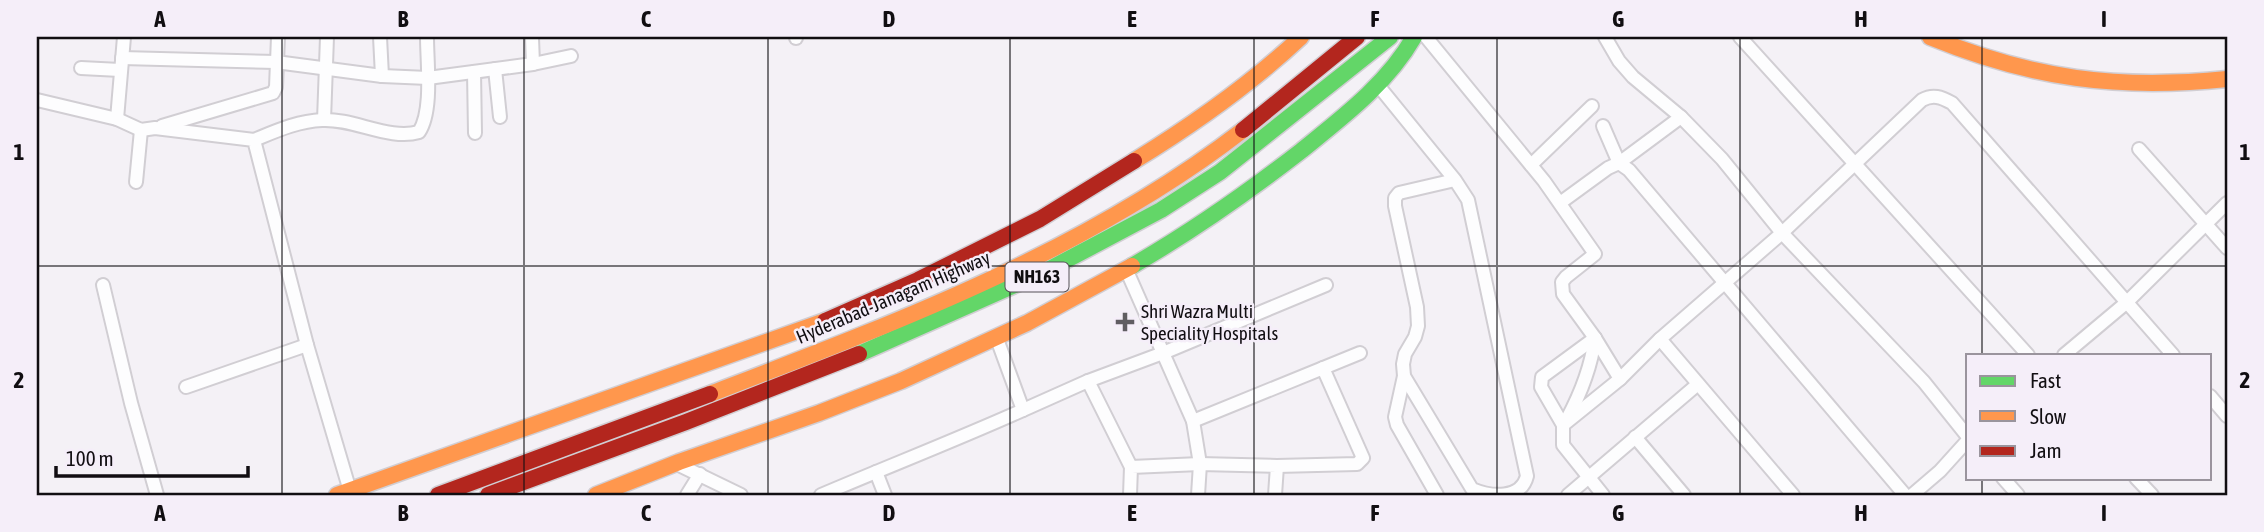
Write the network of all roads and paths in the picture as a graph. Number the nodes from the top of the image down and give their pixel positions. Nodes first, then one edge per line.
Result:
1 (124, 37) edge
2 (278, 37) edge
3 (327, 37) edge
4 (380, 37) edge
5 (427, 37) edge
6 (532, 37) edge
7 (1301, 37) edge
8 (1357, 37) edge
9 (1390, 37) edge
10 (1414, 37) edge
11 (1426, 37) edge
12 (1605, 37) edge
13 (1740, 37) edge
14 (1930, 37) edge
15 (571, 56) dead end
16 (276, 62) junction
17 (121, 64) junction
18 (533, 64) junction
19 (81, 68) dead end
20 (327, 68) junction
21 (495, 69) junction
22 (474, 72) junction
23 (382, 76) junction
24 (428, 78) junction
25 (2227, 79) edge
26 (1377, 84) junction
27 (37, 100) edge
28 (1592, 106) dead end
29 (500, 117) dead end
30 (1681, 117) junction
31 (117, 119) junction
32 (324, 120) junction
33 (1603, 126) dead end
34 (155, 128) junction
35 (141, 130) junction
36 (475, 133) dead end
37 (254, 140) junction
38 (2139, 149) dead end
39 (1619, 163) junction
40 (1855, 163) junction
41 (1531, 165) junction
42 (1455, 180) junction
43 (136, 182) dead end
44 (2227, 203) edge
45 (1560, 204) junction
46 (2205, 223) junction
47 (1782, 233) junction
48 (2227, 248) edge
49 (1126, 269) junction
50 (1725, 283) junction
51 (103, 285) dead end
52 (1326, 285) dead end
53 (2126, 303) junction
54 (1595, 338) junction
55 (997, 339) junction
56 (1660, 339) junction
57 (307, 345) junction
58 (1163, 353) junction
59 (1360, 353) dead end
60 (2027, 354) edge
61 (2065, 354) edge
62 (2172, 354) edge
63 (1323, 368) junction
64 (1404, 376) junction
65 (1620, 379) junction
66 (1088, 381) junction
67 (1698, 384) junction
68 (186, 387) dead end
69 (2212, 398) edge
70 (1023, 410) junction
71 (2227, 416) edge
72 (1193, 421) junction
73 (1563, 425) junction
74 (1966, 436) edge
75 (1634, 437) junction
76 (1966, 441) edge
77 (675, 463) junction
78 (1200, 464) junction
79 (1277, 466) junction
80 (1131, 467) junction
81 (876, 472) junction
82 (700, 474) junction
83 (1588, 476) junction
84 (2005, 480) edge
85 (2138, 480) edge
86 (343, 493) edge
87 (158, 495) edge
88 (438, 495) edge
89 (488, 495) edge
90 (596, 495) edge
91 (687, 495) edge
92 (741, 495) edge
93 (821, 495) edge
94 (885, 495) edge
95 (1130, 495) edge
96 (1198, 495) edge
97 (1275, 495) edge
98 (1437, 495) edge
99 (1482, 495) edge
100 (1568, 495) edge
101 (1603, 495) edge
102 (1684, 495) edge
103 (1793, 495) edge
104 (1905, 495) edge
105 (1912, 495) edge
106 (2018, 495) edge
107 (2151, 495) edge

1 - 17 street
2 - 16 street
3 - 20 street
4 - 23 street
5 - 24 street
6 - 18 street
7 - 86 main road
8 - 88 main road, Hyderabad-Janagam Highway / NH163
9 - 89 main road, Hyderabad-Janagam Highway / NH163
10 - 26 main road
11 - 41 street
12 - 30 street
13 - 40 street
14 - 25 main road
15 - 18 street
16 - 17 street
16 - 20 street
16 - 34 street
17 - 19 street
17 - 31 street
18 - 21 street
20 - 23 street
20 - 32 street
21 - 22 street
21 - 29 street
22 - 24 street
22 - 36 street
23 - 24 street
24 - 32 street
26 - 42 street
26 - 49 main road
27 - 31 street
28 - 41 street
30 - 39 street
30 - 47 street
31 - 35 street
32 - 37 street
33 - 39 street
34 - 35 street
34 - 37 street
35 - 43 street
37 - 57 street
38 - 46 street
39 - 45 street
39 - 50 street
40 - 47 street
40 - 53 street
40 - 60 street
41 - 45 street
42 - 64 street
42 - 99 street
44 - 46 street
45 - 54 street
46 - 48 street
46 - 53 street
47 - 50 street
47 - 74 street
49 - 55 main road
49 - 58 street
50 - 56 street
50 - 104 street
51 - 87 street
52 - 58 street
53 - 61 street
53 - 62 street
54 - 65 street
54 - 73 street
54 - 73 street
55 - 70 street
55 - 77 main road
56 - 65 street
56 - 67 street
57 - 68 street
57 - 86 street
58 - 66 street
58 - 72 street
59 - 63 street
63 - 72 street
63 - 79 street
64 - 98 street
64 - 99 street
65 - 73 street
66 - 70 street
66 - 80 street
67 - 75 street
67 - 103 street
69 - 71 street
70 - 81 street
72 - 78 street
73 - 83 street
75 - 83 street
75 - 102 street
76 - 105 street
77 - 82 street
77 - 90 main road
78 - 79 street
78 - 80 street
78 - 96 street
79 - 97 street
80 - 95 street
81 - 93 street
81 - 94 street
82 - 91 street
82 - 92 street
83 - 100 street
83 - 101 street
84 - 106 street
85 - 107 street

